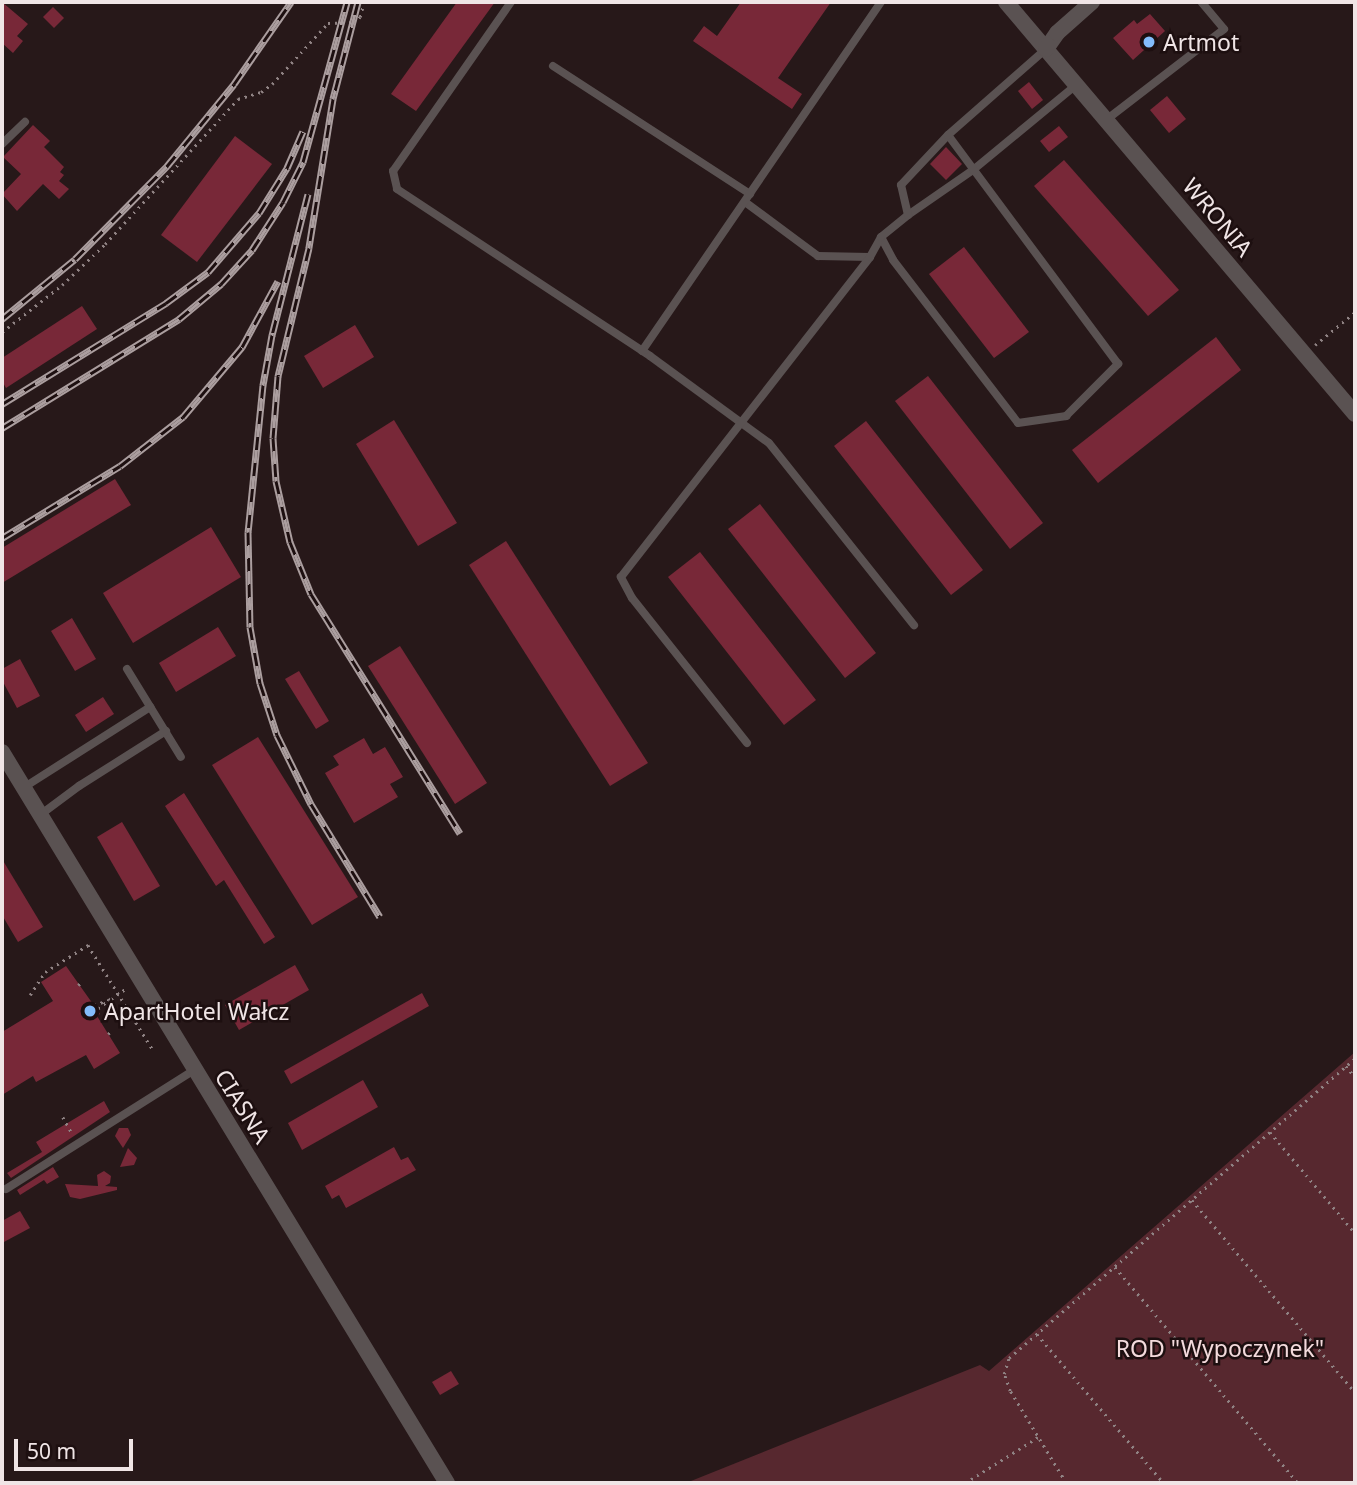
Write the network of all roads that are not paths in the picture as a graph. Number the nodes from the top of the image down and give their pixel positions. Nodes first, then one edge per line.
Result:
1 (511, 2) edge
2 (881, 2) edge
3 (1006, 2) edge
4 (1092, 2) edge
5 (1201, 2) edge
6 (1046, 49) junction
7 (552, 66) dead end
8 (1076, 85) junction
9 (1106, 120) junction
10 (25, 122) dead end
11 (948, 135) junction
12 (2, 144) edge
13 (973, 170) junction
14 (747, 198) junction
15 (908, 215) junction
16 (881, 237) junction
17 (870, 257) junction
18 (642, 351) junction
19 (1355, 414) edge
20 (741, 421) junction
21 (914, 625) dead end
22 (127, 669) dead end
23 (150, 707) junction
24 (166, 731) junction
25 (747, 743) dead end
26 (2, 752) edge
27 (181, 757) dead end
28 (23, 788) junction
29 (39, 815) junction
30 (194, 1070) junction
31 (6, 1189) dead end
32 (444, 1482) edge

1 - 18 lane
2 - 14 lane
3 - 6 street, WRONIA
4 - 6 street
5 - 9 lane
6 - 8 street, WRONIA
6 - 11 lane
7 - 14 lane
8 - 9 street, WRONIA
8 - 13 lane
9 - 19 street, WRONIA
10 - 12 lane
11 - 13 lane
11 - 15 lane
13 - 15 lane
13 - 16 lane
14 - 17 lane
14 - 18 lane
15 - 16 lane
16 - 17 lane
17 - 20 lane
18 - 20 lane
20 - 21 lane
20 - 25 lane
22 - 23 lane
23 - 24 lane
23 - 28 lane
24 - 27 lane
24 - 29 lane
26 - 28 street, CIASNA
28 - 29 street, CIASNA
29 - 30 street, CIASNA
30 - 31 lane
30 - 32 street, CIASNA

